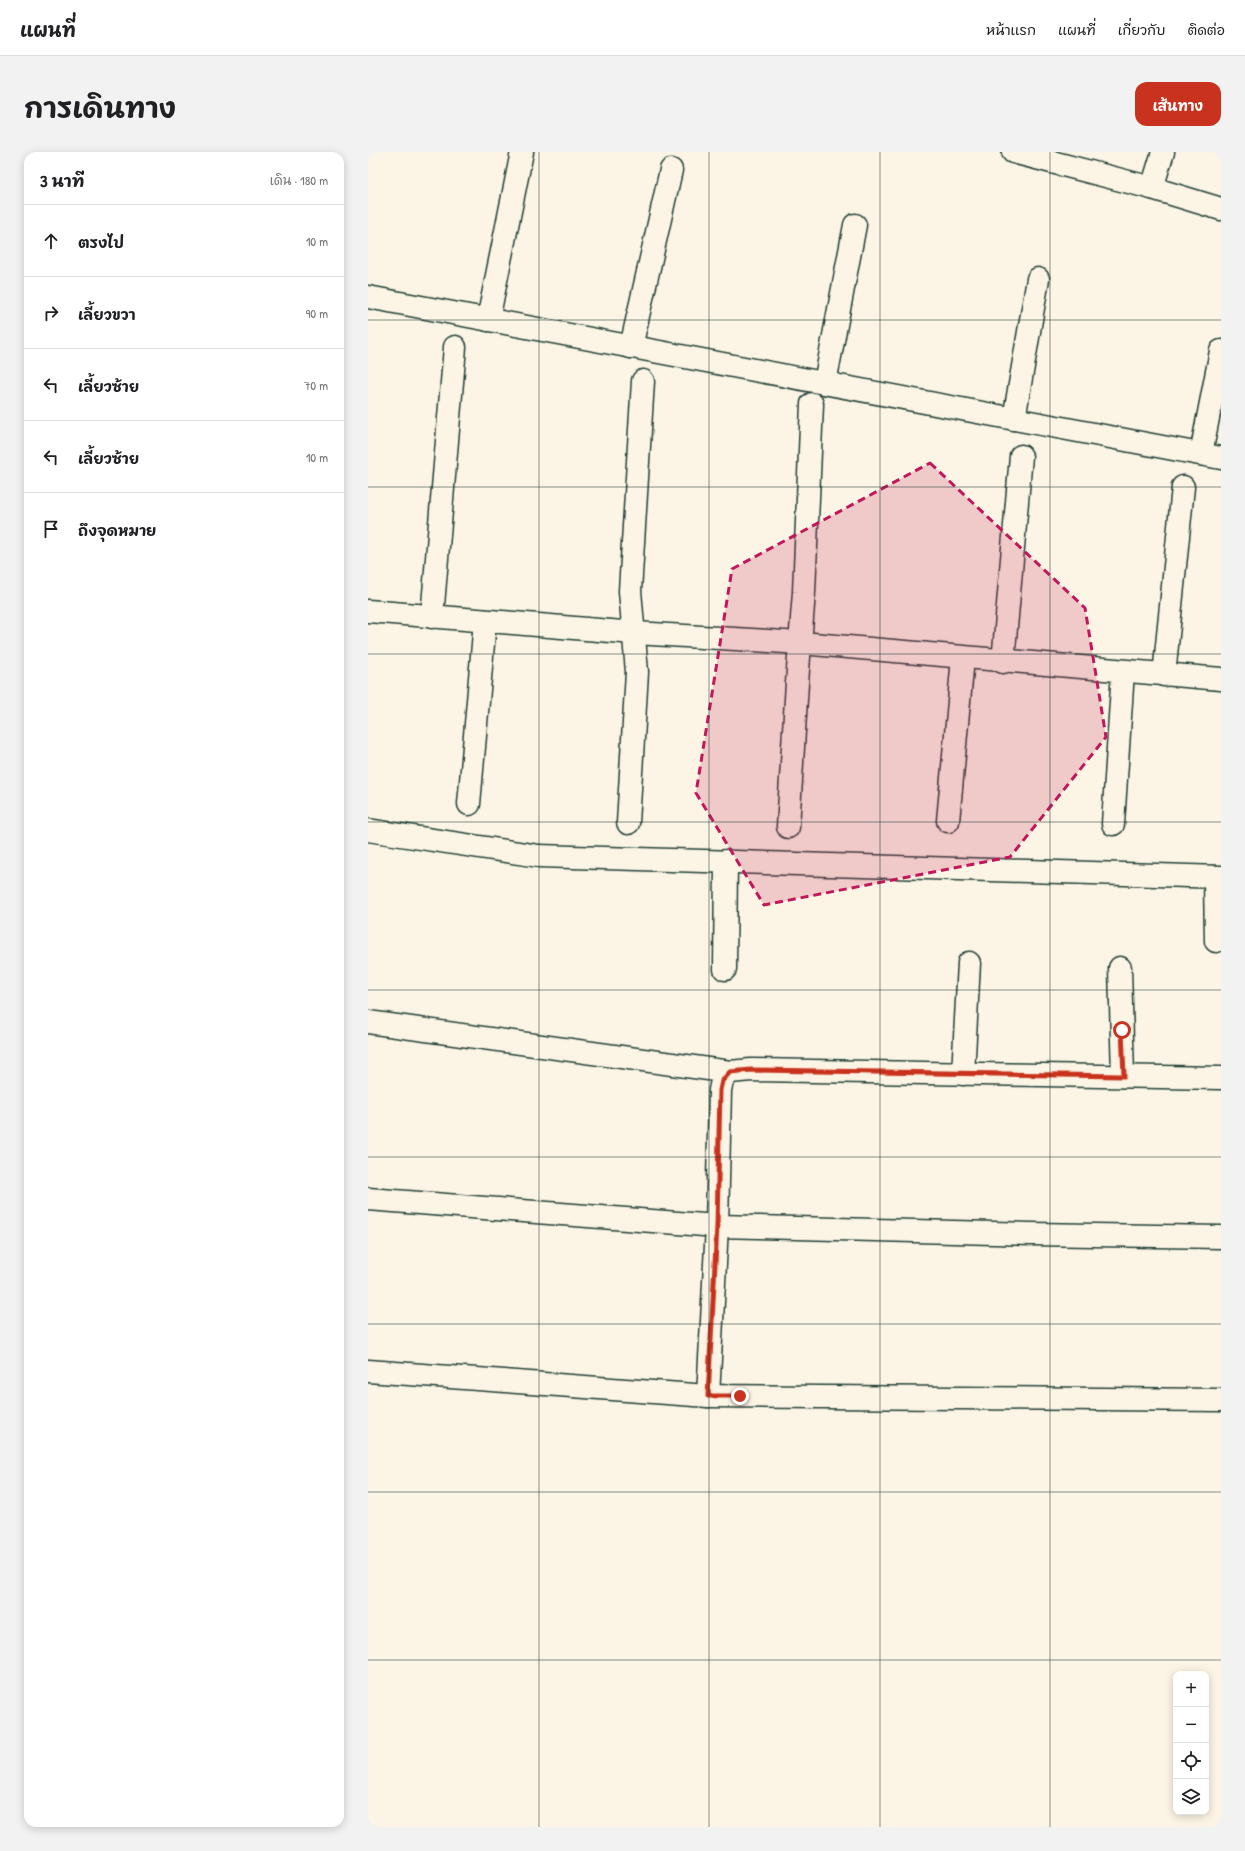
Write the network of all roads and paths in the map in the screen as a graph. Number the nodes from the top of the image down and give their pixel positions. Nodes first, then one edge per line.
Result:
1 (522, 152) edge
2 (1013, 152) edge
3 (1163, 152) edge
4 (671, 170) dead end
5 (1152, 188) junction
6 (1221, 209) edge
7 (855, 224) dead end
8 (1038, 279) dead end
9 (368, 297) edge
10 (488, 320) junction
11 (455, 347) dead end
12 (632, 347) junction
13 (1221, 351) edge
14 (642, 381) dead end
15 (825, 383) junction
16 (812, 404) dead end
17 (1014, 419) junction
18 (1021, 456) dead end
19 (1211, 456) edge
20 (1183, 487) dead end
21 (368, 610) edge
22 (432, 617) junction
23 (485, 621) junction
24 (635, 633) junction
25 (801, 644) junction
26 (963, 658) junction
27 (1003, 662) junction
28 (1122, 671) junction
29 (1164, 674) junction
30 (1221, 679) edge
31 (469, 804) dead end
32 (948, 821) dead end
33 (628, 823) dead end
34 (1113, 824) dead end
35 (788, 827) dead end
36 (368, 830) edge
37 (726, 861) junction
38 (1218, 877) edge
39 (1216, 941) dead end
40 (969, 963) dead end
41 (1120, 968) dead end
42 (725, 969) dead end
43 (368, 1022) edge
44 (730, 1072) junction
45 (963, 1074) junction
46 (1124, 1076) junction
47 (1221, 1078) edge
48 (368, 1199) edge
49 (717, 1226) junction
50 (1221, 1237) edge
51 (368, 1371) edge
52 (708, 1396) junction
53 (1221, 1400) edge

1 - 10 street
2 - 5 street
3 - 5 street
4 - 12 street
5 - 6 street
7 - 15 street
8 - 17 street
9 - 10 street
10 - 12 street
11 - 22 street
12 - 15 street
13 - 19 street
14 - 24 street
15 - 17 street
16 - 25 street
17 - 19 street
18 - 27 street
20 - 29 street
21 - 22 street
22 - 23 street
23 - 24 street
23 - 31 street
24 - 25 street
24 - 33 street
25 - 26 street
25 - 35 street
26 - 27 street
26 - 32 street
27 - 28 street
28 - 29 street
28 - 34 street
29 - 30 street
36 - 37 street
37 - 38 street
37 - 42 street
38 - 39 street
40 - 45 street
41 - 46 street
43 - 44 street
44 - 45 street
44 - 49 street
45 - 46 street
46 - 47 street
48 - 49 street
49 - 50 street
49 - 52 street
51 - 52 street
52 - 53 street

